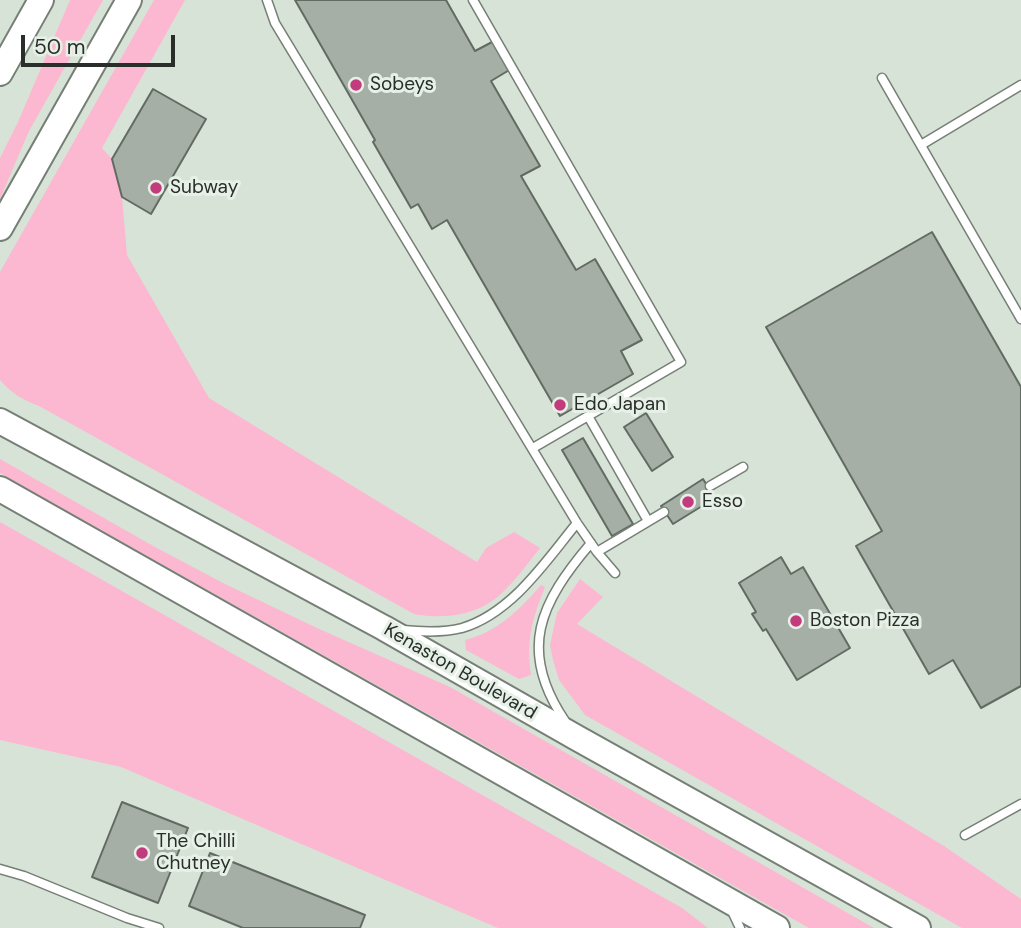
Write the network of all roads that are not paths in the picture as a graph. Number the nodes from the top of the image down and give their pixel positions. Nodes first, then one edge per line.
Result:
1 (41, 0) edge
2 (129, 0) edge
3 (267, 0) edge
4 (473, 0) edge
5 (0, 73) edge
6 (881, 78) dead end
7 (1021, 85) edge
8 (921, 145) junction
9 (0, 228) edge
10 (1021, 319) edge
11 (0, 407) edge
12 (588, 416) junction
13 (10, 427) edge
14 (533, 448) junction
15 (743, 467) dead end
16 (710, 486) dead end
17 (0, 489) edge
18 (664, 512) dead end
19 (648, 521) junction
20 (577, 523) junction
21 (591, 543) junction
22 (597, 552) junction
23 (615, 573) dead end
24 (384, 628) junction
25 (576, 738) junction
26 (1021, 804) edge
27 (965, 835) dead end
28 (0, 869) edge
29 (727, 900) junction
30 (159, 928) edge
31 (740, 928) edge
32 (777, 928) edge
33 (918, 928) edge

1 - 5 main road
2 - 9 main road
3 - 14 lane
4 - 12 lane
6 - 8 lane
7 - 8 lane
8 - 10 lane
11 - 13 main road
12 - 14 lane
12 - 19 lane
13 - 24 main road, Kenaston Boulevard
14 - 20 lane
15 - 16 lane
17 - 29 main road
18 - 19 lane
19 - 22 lane
20 - 21 lane
20 - 24 lane
21 - 22 lane
21 - 25 lane
22 - 23 lane
24 - 25 main road, Kenaston Boulevard
25 - 33 main road, Kenaston Boulevard
26 - 27 lane
28 - 30 lane
29 - 31 lane
29 - 32 main road

